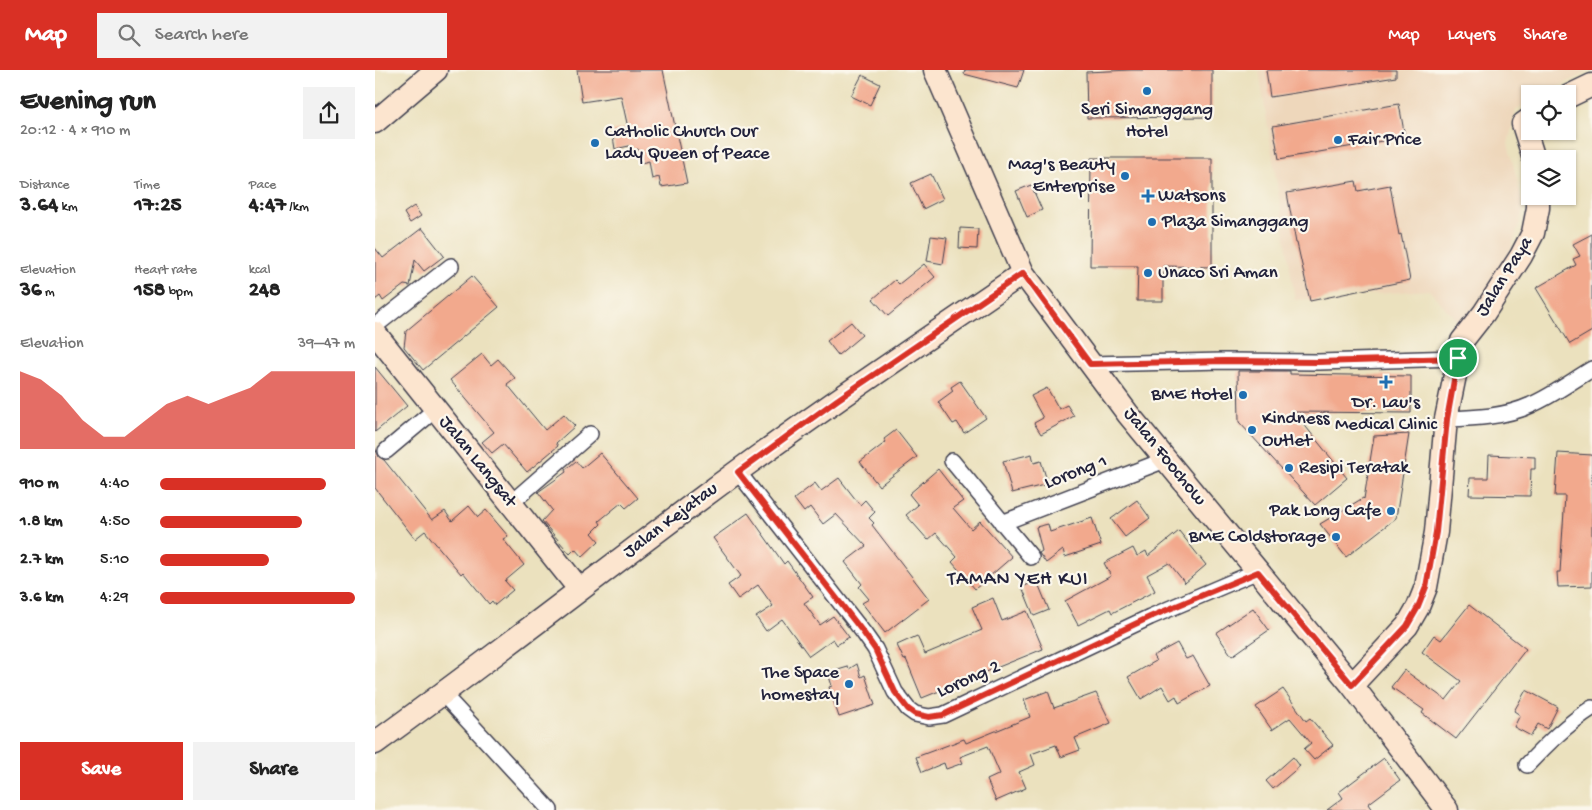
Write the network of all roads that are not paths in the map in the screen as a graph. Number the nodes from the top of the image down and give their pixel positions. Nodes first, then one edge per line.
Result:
1 (437, 70) edge
2 (935, 70) edge
3 (1592, 85) edge
4 (1576, 93) edge
5 (375, 122) edge
6 (1538, 205) edge
7 (451, 266) dead end
8 (1023, 273) junction
9 (375, 326) edge
10 (375, 333) edge
11 (1458, 358) junction
12 (1090, 364) junction
13 (1592, 369) edge
14 (436, 410) junction
15 (1447, 419) junction
16 (590, 434) dead end
17 (386, 451) dead end
18 (1165, 460) junction
19 (952, 461) dead end
20 (738, 472) junction
21 (511, 503) junction
22 (1002, 523) junction
23 (1031, 558) dead end
24 (1258, 572) junction
25 (580, 590) junction
26 (1352, 685) junction
27 (443, 694) junction
28 (1592, 708) edge
29 (375, 743) edge
30 (1527, 765) dead end
31 (1439, 807) edge
32 (549, 810) edge

1 - 5 main road
2 - 8 main road, Jalan Foochow
3 - 4 main road
6 - 11 main road, Jalan Paya
7 - 9 street
8 - 12 main road, Jalan Foochow
8 - 20 main road, Jalan Kejatau
10 - 14 main road, Jalan Langsat
11 - 12 street
11 - 15 main road, Jalan Paya
12 - 18 main road, Jalan Foochow
13 - 15 street
14 - 17 street
14 - 21 main road, Jalan Langsat
15 - 26 main road, Jalan Paya
16 - 21 street
18 - 22 street, Lorong 1
18 - 24 main road, Jalan Foochow
19 - 22 street
20 - 24 street, Lorong 2
20 - 25 main road, Jalan Kejatau
21 - 25 main road, Jalan Langsat
22 - 23 street
24 - 26 main road, Jalan Foochow
25 - 27 main road, Jalan Kejatau
26 - 31 main road, Jalan Foochow
27 - 29 main road, Jalan Kejatau
27 - 32 street
28 - 30 street

